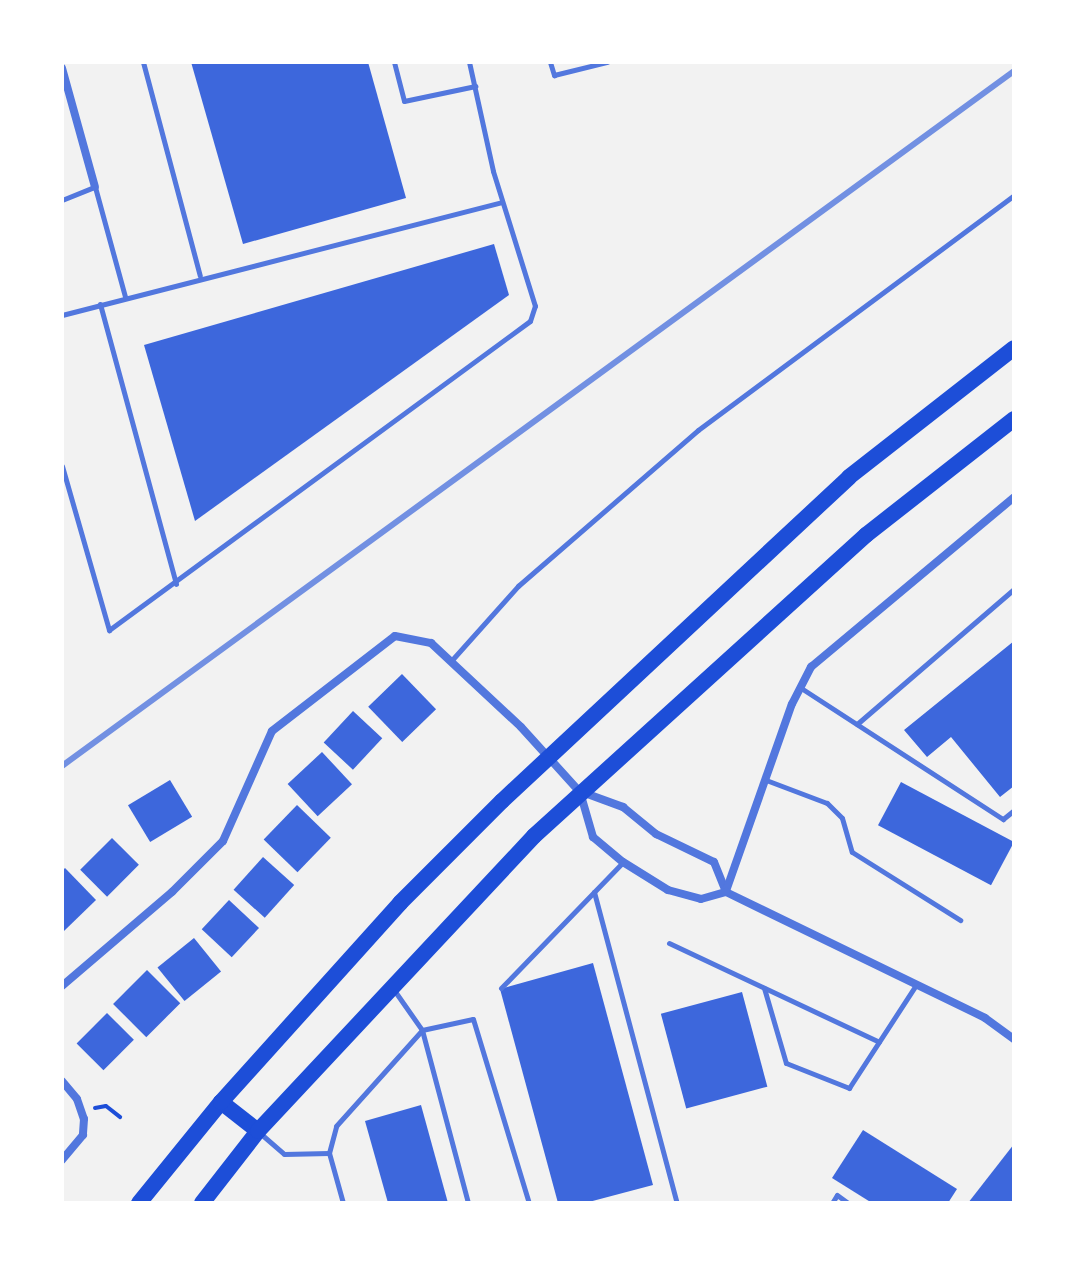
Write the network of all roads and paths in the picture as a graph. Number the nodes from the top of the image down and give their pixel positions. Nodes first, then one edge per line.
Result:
1 (143, 62) edge
2 (394, 62) edge
3 (469, 62) edge
4 (550, 62) edge
5 (607, 62) edge
6 (62, 71) edge
7 (475, 86) junction
8 (95, 187) junction
9 (1014, 195) edge
10 (62, 200) edge
11 (502, 202) junction
12 (200, 276) junction
13 (125, 297) junction
14 (100, 304) junction
15 (62, 315) edge
16 (1014, 348) edge
17 (1014, 419) edge
18 (62, 466) edge
19 (1014, 497) edge
20 (176, 584) junction
21 (1014, 589) edge
22 (450, 661) junction
23 (801, 687) junction
24 (857, 724) junction
25 (548, 757) junction
26 (766, 780) junction
27 (580, 792) junction
28 (1014, 810) edge
29 (623, 862) junction
30 (594, 892) junction
31 (726, 892) junction
32 (960, 920) dead end
33 (669, 943) dead end
34 (916, 985) junction
35 (62, 986) edge
36 (391, 986) junction
37 (501, 988) dead end
38 (764, 988) junction
39 (422, 1030) junction
40 (1014, 1039) edge
41 (879, 1042) junction
42 (62, 1081) edge
43 (221, 1102) junction
44 (81, 1111) junction
45 (120, 1117) dead end
46 (258, 1131) junction
47 (329, 1153) junction
48 (62, 1160) edge
49 (139, 1203) edge
50 (202, 1203) edge
51 (343, 1203) edge
52 (468, 1203) edge
53 (529, 1203) edge
54 (677, 1203) edge
55 (832, 1203) edge
56 (848, 1203) edge

1 - 12 lane
2 - 7 lane
3 - 7 lane
4 - 5 lane
6 - 8 street
7 - 11 lane
8 - 10 lane
8 - 13 lane
9 - 22 lane
11 - 12 lane
11 - 20 lane
12 - 13 lane
13 - 14 lane
14 - 15 lane
14 - 20 lane
16 - 25 main road
17 - 27 main road
18 - 20 lane
19 - 23 street
21 - 24 lane
22 - 25 street
22 - 35 street
23 - 24 lane
23 - 26 street
24 - 28 lane
25 - 27 street
25 - 43 main road
26 - 31 street
26 - 32 lane
27 - 29 street
27 - 31 street
27 - 36 main road
29 - 30 lane
29 - 31 street
30 - 37 lane
30 - 54 lane
31 - 34 street
33 - 38 lane
34 - 40 street
34 - 41 lane
36 - 39 lane
36 - 46 main road
38 - 41 lane
38 - 41 lane
39 - 47 lane
39 - 52 lane
39 - 53 lane
42 - 44 street
43 - 46 main road
43 - 49 main road
44 - 45 path
44 - 48 street
46 - 47 lane
46 - 50 main road
47 - 51 lane
55 - 56 lane

